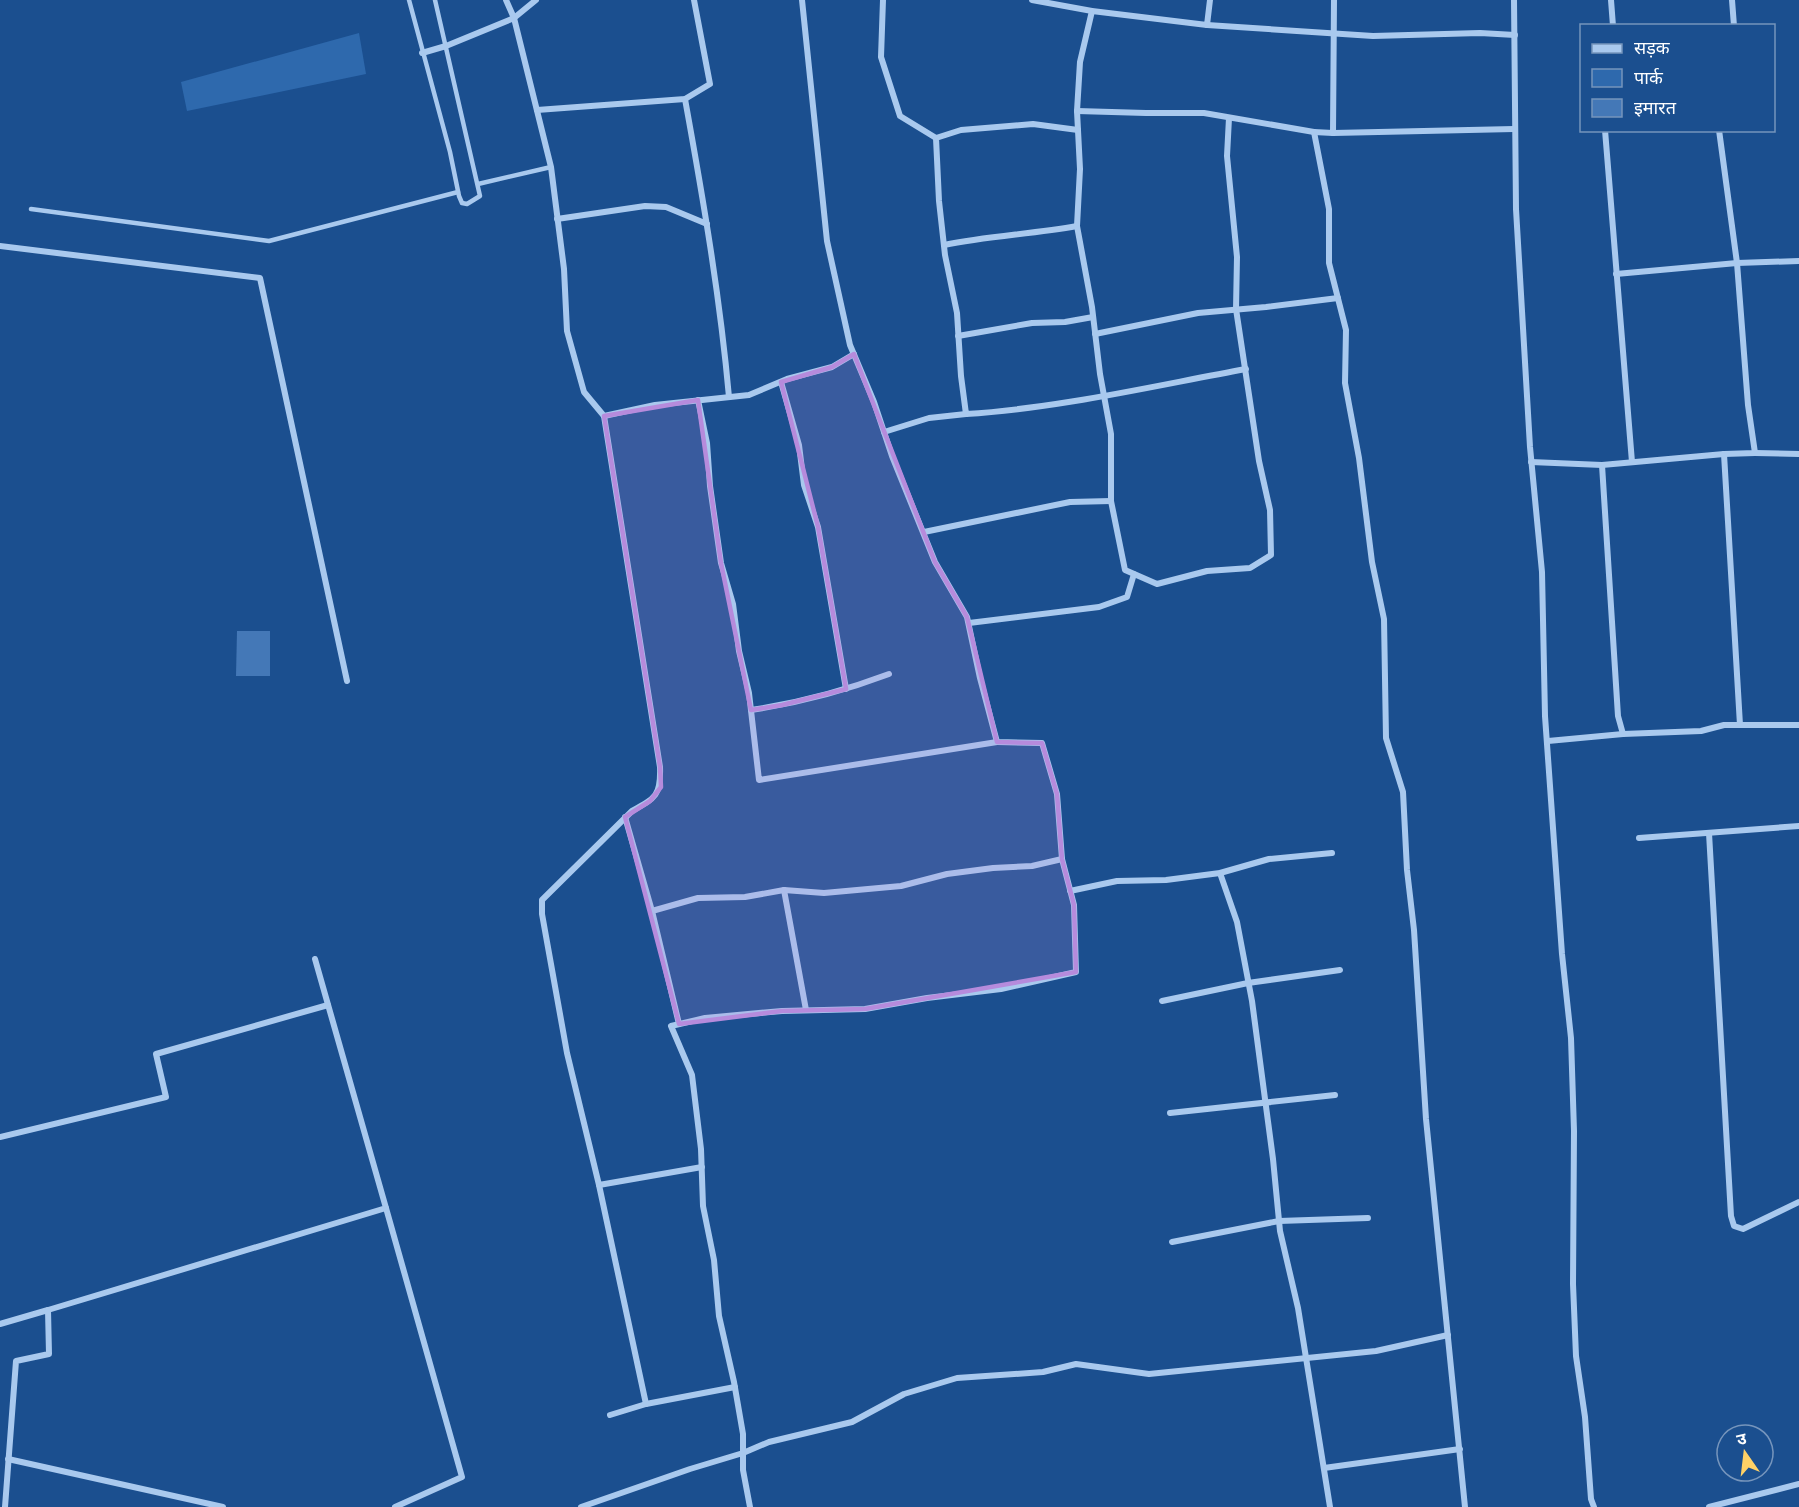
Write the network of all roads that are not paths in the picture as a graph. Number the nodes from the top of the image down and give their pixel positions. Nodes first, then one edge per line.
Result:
1 (409, 0) edge
2 (435, 0) edge
3 (506, 0) edge
4 (536, 0) edge
5 (694, 0) edge
6 (802, 0) edge
7 (883, 0) edge
8 (1032, 0) edge
9 (1210, 0) edge
10 (1334, 0) edge
11 (1514, 0) edge
12 (1611, 0) edge
13 (1732, 0) edge
14 (1069, 3) edge
15 (1092, 11) junction
16 (514, 18) junction
17 (1613, 24) edge
18 (1734, 24) edge
19 (1207, 25) junction
20 (1334, 34) junction
21 (1515, 35) junction
22 (446, 46) junction
23 (422, 53) junction
24 (685, 99) junction
25 (537, 110) junction
26 (1077, 111) junction
27 (1229, 118) junction
28 (1515, 129) junction
29 (1078, 130) junction
30 (1314, 132) junction
31 (1605, 132) edge
32 (1719, 132) edge
33 (1333, 133) junction
34 (936, 138) junction
35 (551, 167) junction
36 (478, 184) junction
37 (458, 192) junction
38 (31, 209) dead end
39 (557, 219) junction
40 (707, 224) junction
41 (1077, 226) junction
42 (944, 244) junction
43 (0, 246) edge
44 (1799, 261) edge
45 (1737, 263) junction
46 (1616, 274) junction
47 (1338, 298) junction
48 (1236, 309) junction
49 (1093, 317) junction
50 (1095, 334) junction
51 (958, 336) junction
52 (854, 354) junction
53 (1246, 369) junction
54 (781, 382) junction
55 (1104, 395) junction
56 (729, 397) junction
57 (698, 400) junction
58 (966, 414) junction
59 (604, 416) junction
60 (884, 432) junction
61 (1755, 453) junction
62 (1724, 454) junction
63 (1799, 454) edge
64 (1531, 462) junction
65 (1632, 462) junction
66 (1602, 465) junction
67 (1111, 501) junction
68 (924, 532) junction
69 (1134, 574) junction
70 (969, 624) junction
71 (890, 674) dead end
72 (348, 681) dead end
73 (846, 689) junction
74 (751, 710) junction
75 (1740, 725) junction
76 (1799, 725) edge
77 (1623, 734) junction
78 (1548, 741) junction
79 (997, 742) junction
80 (625, 817) junction
81 (1799, 826) edge
82 (1709, 833) junction
83 (1639, 838) dead end
84 (1332, 853) dead end
85 (1062, 859) junction
86 (1220, 873) junction
87 (784, 890) junction
88 (1070, 891) junction
89 (652, 911) junction
90 (315, 959) dead end
91 (1340, 970) dead end
92 (1248, 983) junction
93 (1162, 1001) dead end
94 (328, 1005) junction
95 (806, 1010) junction
96 (679, 1024) junction
97 (1335, 1095) dead end
98 (1266, 1102) junction
99 (1170, 1113) dead end
100 (0, 1137) edge
101 (702, 1167) junction
102 (599, 1185) junction
103 (1799, 1202) edge
104 (386, 1208) junction
105 (1368, 1218) dead end
106 (1279, 1221) junction
107 (1172, 1242) dead end
108 (48, 1310) junction
109 (0, 1324) edge
110 (1448, 1335) junction
111 (1306, 1357) junction
112 (735, 1387) junction
113 (646, 1404) junction
114 (610, 1415) dead end
115 (1460, 1449) junction
116 (743, 1454) junction
117 (8, 1459) junction
118 (1324, 1468) junction
119 (1799, 1484) edge
120 (5, 1507) edge
121 (223, 1507) edge
122 (395, 1507) edge
123 (581, 1507) edge
124 (750, 1507) edge
125 (1330, 1507) edge
126 (1465, 1507) edge
127 (1594, 1507) edge
128 (1709, 1507) edge

1 - 23 lane
2 - 22 lane
3 - 16 street
4 - 16 street
5 - 24 street
6 - 52 street
7 - 34 street
8 - 14 street
9 - 19 street
10 - 20 street
11 - 21 street
12 - 17 street
13 - 18 street
14 - 15 street
15 - 19 street
15 - 26 street
16 - 22 street
16 - 25 street
19 - 20 street
20 - 21 street
20 - 33 street
21 - 28 street
22 - 23 street
22 - 36 lane
23 - 37 lane
24 - 25 street
24 - 40 street
25 - 35 street
26 - 27 street
26 - 29 street
27 - 30 street
27 - 48 street
28 - 33 street
28 - 64 street
29 - 34 street
29 - 41 street
30 - 33 street
30 - 47 street
31 - 46 street
32 - 45 street
34 - 42 street
35 - 36 lane
35 - 39 street
36 - 37 lane
37 - 38 lane
39 - 40 street
39 - 59 street
40 - 56 street
41 - 42 street
41 - 49 street
42 - 51 street
43 - 72 street
44 - 45 street
45 - 46 street
45 - 61 street
46 - 65 street
47 - 48 street
47 - 110 street
48 - 50 street
48 - 53 street
49 - 50 street
49 - 51 street
50 - 55 street
51 - 58 street
52 - 54 street
52 - 60 street
53 - 55 street
53 - 69 street
54 - 56 street
54 - 73 street
55 - 58 street
55 - 67 street
56 - 57 street
57 - 59 street
57 - 74 street
58 - 60 street
59 - 80 street
60 - 68 street
61 - 62 street
61 - 63 street
62 - 65 street
62 - 75 street
64 - 66 street
64 - 78 street
65 - 66 street
66 - 77 street
67 - 68 street
67 - 69 street
68 - 70 street
69 - 70 street
70 - 79 street
71 - 73 street
73 - 74 street
74 - 79 street
75 - 76 street
75 - 77 street
77 - 78 street
78 - 127 street
79 - 85 street
80 - 89 street
80 - 102 street
81 - 82 street
82 - 83 street
82 - 103 street
84 - 86 street
85 - 87 street
85 - 88 street
86 - 88 street
86 - 92 street
87 - 89 street
87 - 95 street
88 - 95 street
89 - 96 street
90 - 94 street
91 - 92 street
92 - 93 street
92 - 98 street
94 - 100 street
94 - 104 street
95 - 96 street
96 - 101 street
97 - 98 street
98 - 99 street
98 - 106 street
101 - 102 street
101 - 112 street
102 - 113 street
104 - 108 street
104 - 122 street
105 - 106 street
106 - 107 street
106 - 111 street
108 - 109 street
108 - 117 street
110 - 111 street
110 - 115 street
111 - 116 street
111 - 118 street
112 - 113 street
112 - 116 street
113 - 114 street
115 - 118 street
115 - 126 street
116 - 123 street
116 - 124 street
117 - 120 street
117 - 121 street
118 - 125 street
119 - 128 street

